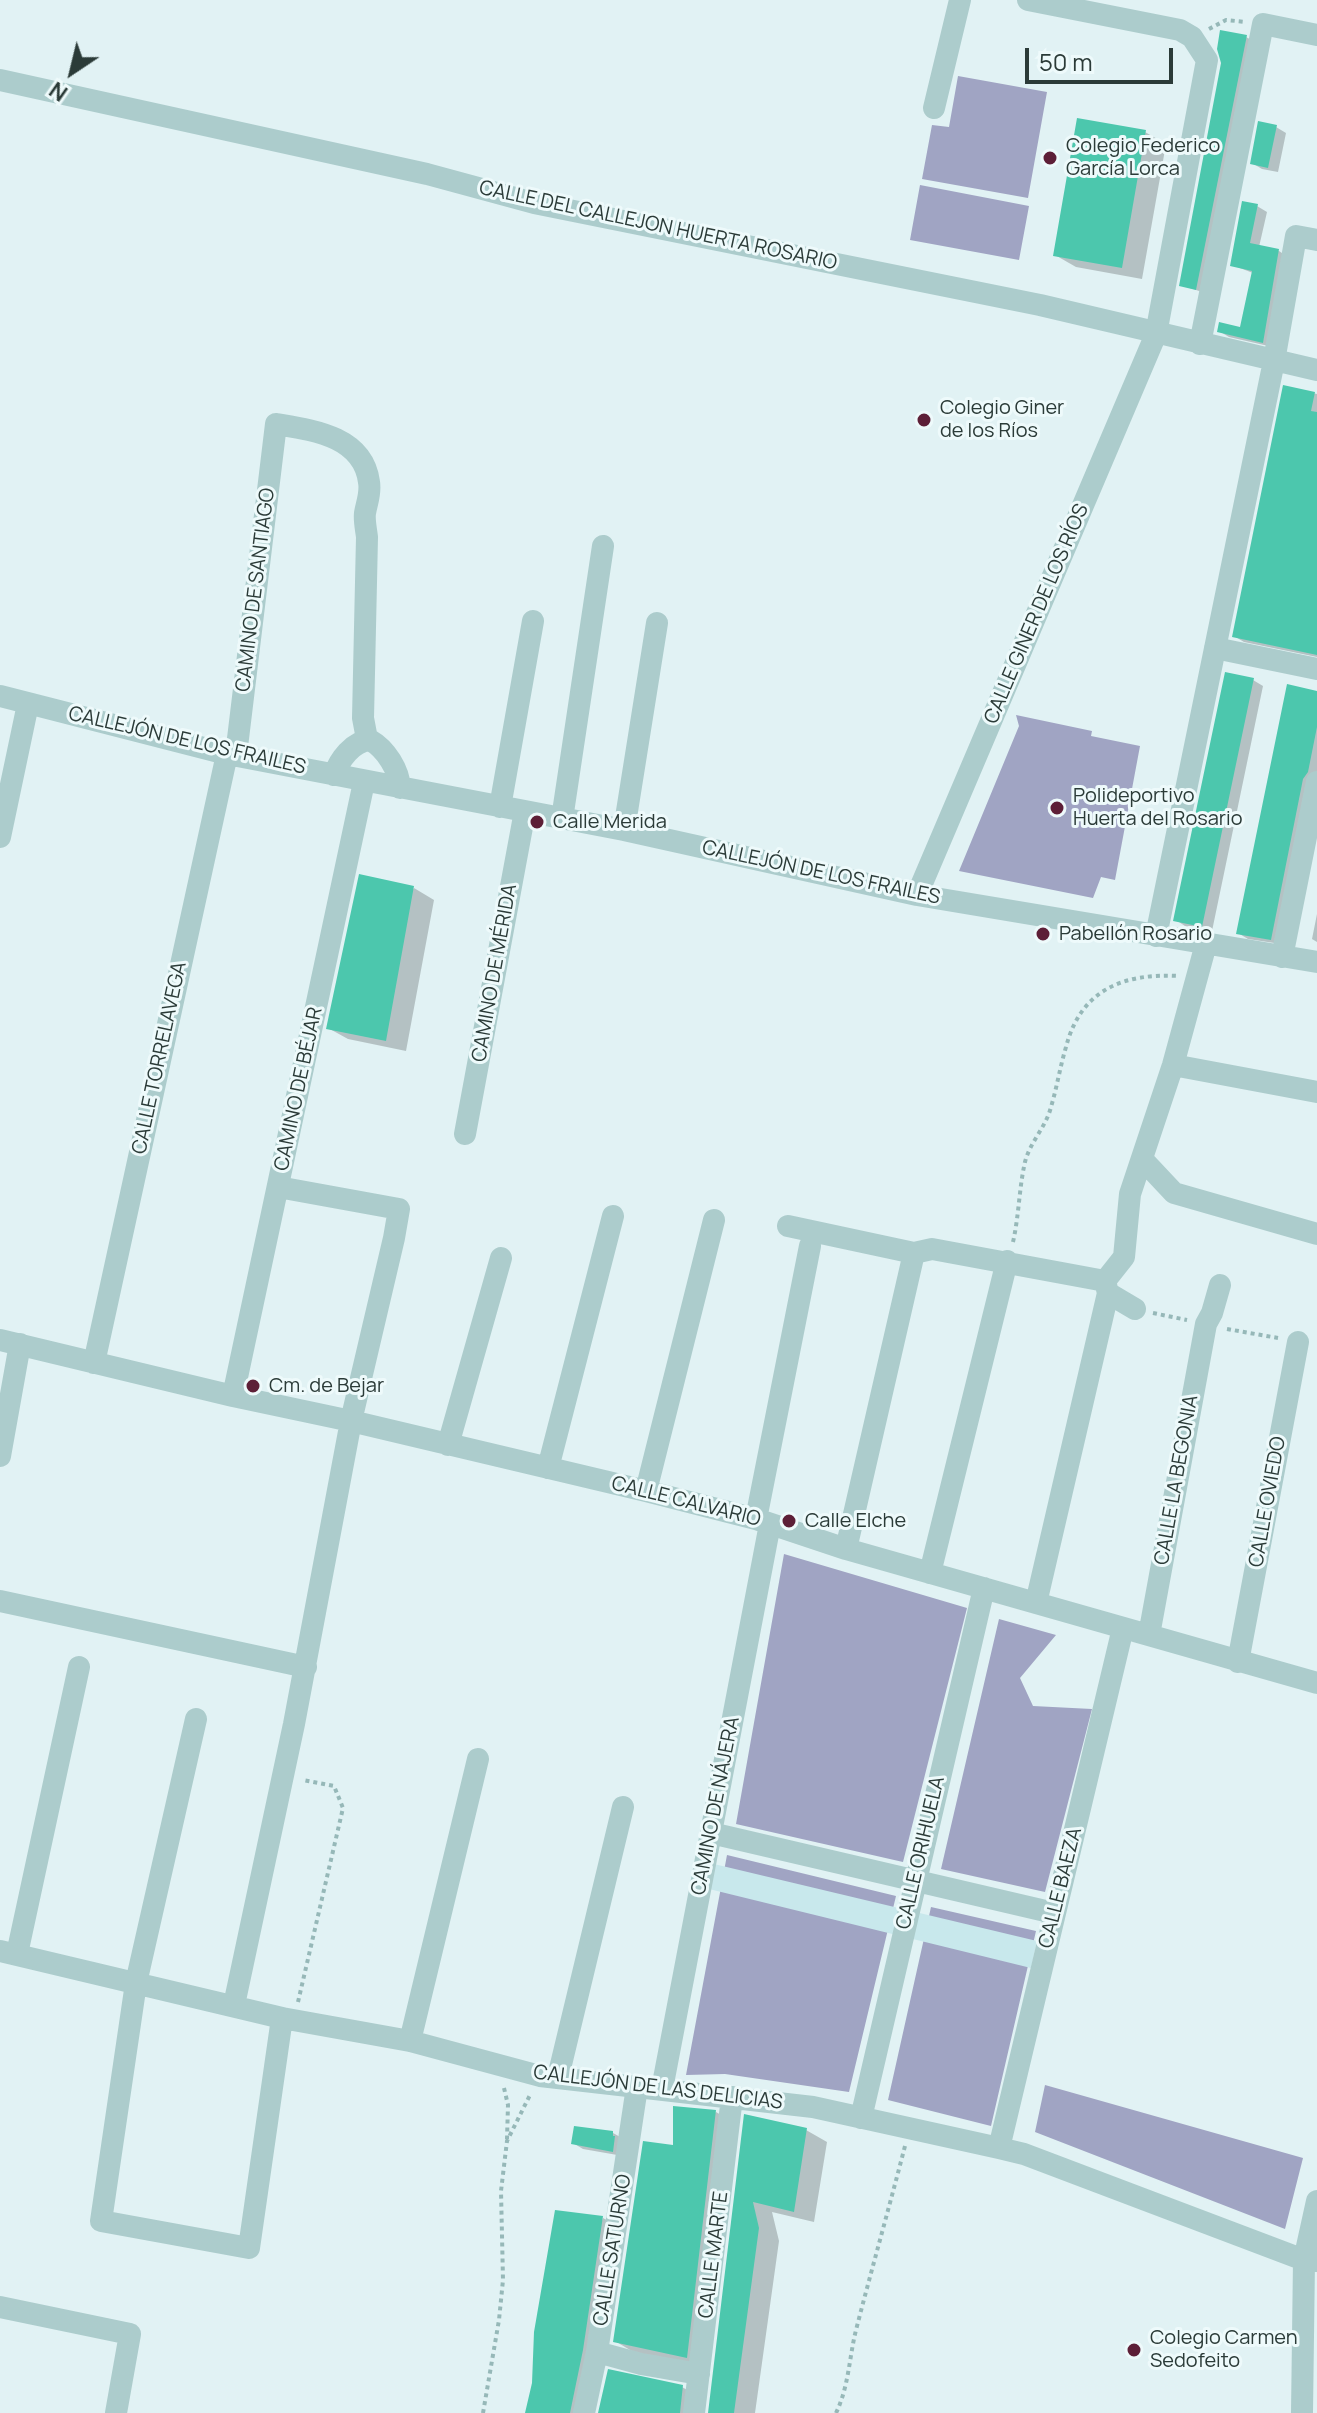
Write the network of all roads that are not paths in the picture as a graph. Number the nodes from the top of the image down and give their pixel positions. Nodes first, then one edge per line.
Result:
1 (960, 0) edge
2 (1028, 0) edge
3 (1317, 35) edge
4 (0, 80) edge
5 (934, 108) dead end
6 (1317, 240) edge
7 (1156, 334) junction
8 (1200, 344) junction
9 (1274, 361) junction
10 (1317, 370) edge
11 (603, 546) dead end
12 (533, 621) dead end
13 (657, 623) dead end
14 (1215, 648) junction
15 (1317, 669) edge
16 (0, 696) edge
17 (28, 704) junction
18 (367, 739) junction
19 (232, 754) junction
20 (334, 775) junction
21 (364, 782) junction
22 (1317, 782) edge
23 (400, 788) junction
24 (500, 807) junction
25 (525, 811) junction
26 (562, 819) junction
27 (624, 830) junction
28 (0, 837) edge
29 (917, 895) junction
30 (1156, 936) junction
31 (1206, 944) junction
32 (1282, 957) junction
33 (1317, 962) edge
34 (1173, 1065) junction
35 (1317, 1092) edge
36 (465, 1134) dead end
37 (1143, 1160) junction
38 (278, 1187) junction
39 (613, 1216) dead end
40 (714, 1220) dead end
41 (788, 1226) dead end
42 (1317, 1234) edge
43 (810, 1246) dead end
44 (914, 1253) junction
45 (501, 1258) dead end
46 (1007, 1261) junction
47 (1220, 1285) dead end
48 (1106, 1287) junction
49 (1135, 1309) dead end
50 (10, 1342) edge
51 (1298, 1342) dead end
52 (94, 1363) junction
53 (233, 1396) junction
54 (351, 1421) junction
55 (448, 1445) junction
56 (0, 1456) edge
57 (548, 1468) junction
58 (646, 1491) junction
59 (763, 1522) junction
60 (846, 1549) junction
61 (930, 1573) junction
62 (984, 1588) junction
63 (0, 1601) edge
64 (1036, 1603) junction
65 (1123, 1628) junction
66 (1149, 1635) junction
67 (1238, 1662) junction
68 (79, 1667) dead end
69 (306, 1667) junction
70 (1317, 1683) edge
71 (196, 1719) dead end
72 (478, 1759) dead end
73 (623, 1807) dead end
74 (711, 1833) junction
75 (914, 1880) junction
76 (1054, 1913) junction
77 (8, 1953) edge
78 (136, 1983) junction
79 (234, 2005) junction
80 (288, 2019) junction
81 (410, 2041) junction
82 (549, 2076) junction
83 (637, 2087) junction
84 (662, 2089) junction
85 (732, 2097) junction
86 (861, 2118) junction
87 (999, 2148) junction
88 (1317, 2201) edge
89 (1311, 2260) edge
90 (0, 2307) edge
91 (1311, 2346) edge
92 (597, 2352) junction
93 (699, 2374) junction
94 (116, 2413) edge
95 (584, 2413) edge
96 (694, 2413) edge
97 (1302, 2413) edge

1 - 5 street
2 - 7 street, CALLE GINER DE LOS RÍOS
3 - 8 street
4 - 7 street, CALLE DEL CALLEJON HUERTA ROSARIO
6 - 9 street
7 - 8 street, CALLE DEL CALLEJON HUERTA ROSARIO
7 - 29 street, CALLE GINER DE LOS RÍOS
8 - 9 street, CALLE DEL CALLEJON HUERTA ROSARIO
9 - 10 street, CALLE DEL CALLEJON HUERTA ROSARIO
9 - 14 street
11 - 26 street
12 - 24 street
13 - 27 street
14 - 15 street
14 - 30 street
16 - 17 street, CALLEJÓN DE LOS FRAILES
17 - 19 street, CALLEJÓN DE LOS FRAILES
17 - 28 street
18 - 19 street, CAMINO DE SANTIAGO
18 - 20 street
18 - 23 street
19 - 20 street, CALLEJÓN DE LOS FRAILES
19 - 52 street, CALLE TORRELAVEGA
20 - 21 street, CALLEJÓN DE LOS FRAILES
21 - 23 street, CALLEJÓN DE LOS FRAILES
21 - 38 street, CAMINO DE BÉJAR
22 - 32 street
23 - 24 street, CALLEJÓN DE LOS FRAILES
24 - 25 street, CALLEJÓN DE LOS FRAILES
25 - 26 street, CALLEJÓN DE LOS FRAILES
25 - 36 street, CAMINO DE MÉRIDA
26 - 27 street, CALLEJÓN DE LOS FRAILES
27 - 29 street, CALLEJÓN DE LOS FRAILES
29 - 30 street, CALLEJÓN DE LOS FRAILES
30 - 31 street, CALLEJÓN DE LOS FRAILES
31 - 32 street, CALLEJÓN DE LOS FRAILES
31 - 34 street
32 - 33 street, CALLEJÓN DE LOS FRAILES
34 - 35 street
34 - 37 street
37 - 42 street
37 - 48 street
38 - 53 street, CAMINO DE BÉJAR
38 - 54 street
39 - 57 street
40 - 58 street
41 - 44 street
43 - 59 street, CAMINO DE NÁJERA
44 - 46 street
44 - 60 street
45 - 55 street
46 - 48 street
46 - 61 street
47 - 66 street, CALLE LA BEGONIA
48 - 49 street
48 - 64 street
50 - 52 street, CALLE CALVARIO
50 - 56 street
51 - 67 street, CALLE OVIEDO
52 - 53 street, CALLE CALVARIO
53 - 54 street, CALLE CALVARIO
54 - 55 street, CALLE CALVARIO
54 - 69 street
55 - 57 street, CALLE CALVARIO
57 - 58 street, CALLE CALVARIO
58 - 59 street, CALLE CALVARIO
59 - 60 street, CALLE CALVARIO
59 - 74 street, CAMINO DE NÁJERA
60 - 61 street, CALLE CALVARIO
61 - 62 street, CALLE CALVARIO
62 - 64 street, CALLE CALVARIO
62 - 75 street, CALLE ORIHUELA
63 - 69 street
64 - 65 street, CALLE CALVARIO
65 - 66 street, CALLE CALVARIO
65 - 76 street, CALLE BAEZA
66 - 67 street, CALLE CALVARIO
67 - 70 street, CALLE CALVARIO
68 - 77 street
69 - 79 street
71 - 78 street
72 - 81 street
73 - 82 street
74 - 75 street
74 - 84 street, CAMINO DE NÁJERA
75 - 76 street
75 - 86 street, CALLE ORIHUELA
76 - 87 street, CALLE BAEZA
77 - 78 street, CALLEJÓN DE LAS DELICIAS
78 - 79 street, CALLEJÓN DE LAS DELICIAS
78 - 80 street
79 - 80 street, CALLEJÓN DE LAS DELICIAS
80 - 81 street, CALLEJÓN DE LAS DELICIAS
81 - 82 street, CALLEJÓN DE LAS DELICIAS
82 - 83 street, CALLEJÓN DE LAS DELICIAS
83 - 84 street, CALLEJÓN DE LAS DELICIAS
83 - 92 street, CALLE SATURNO
84 - 85 street, CALLEJÓN DE LAS DELICIAS
85 - 86 street, CALLEJÓN DE LAS DELICIAS
85 - 93 street, CALLE MARTE
86 - 87 street, CALLEJÓN DE LAS DELICIAS
87 - 89 street, CALLEJÓN DE LAS DELICIAS
88 - 89 street
89 - 91 street
90 - 94 street
91 - 97 street
92 - 93 street
92 - 95 street, CALLE SATURNO
93 - 96 street, CALLE MARTE

